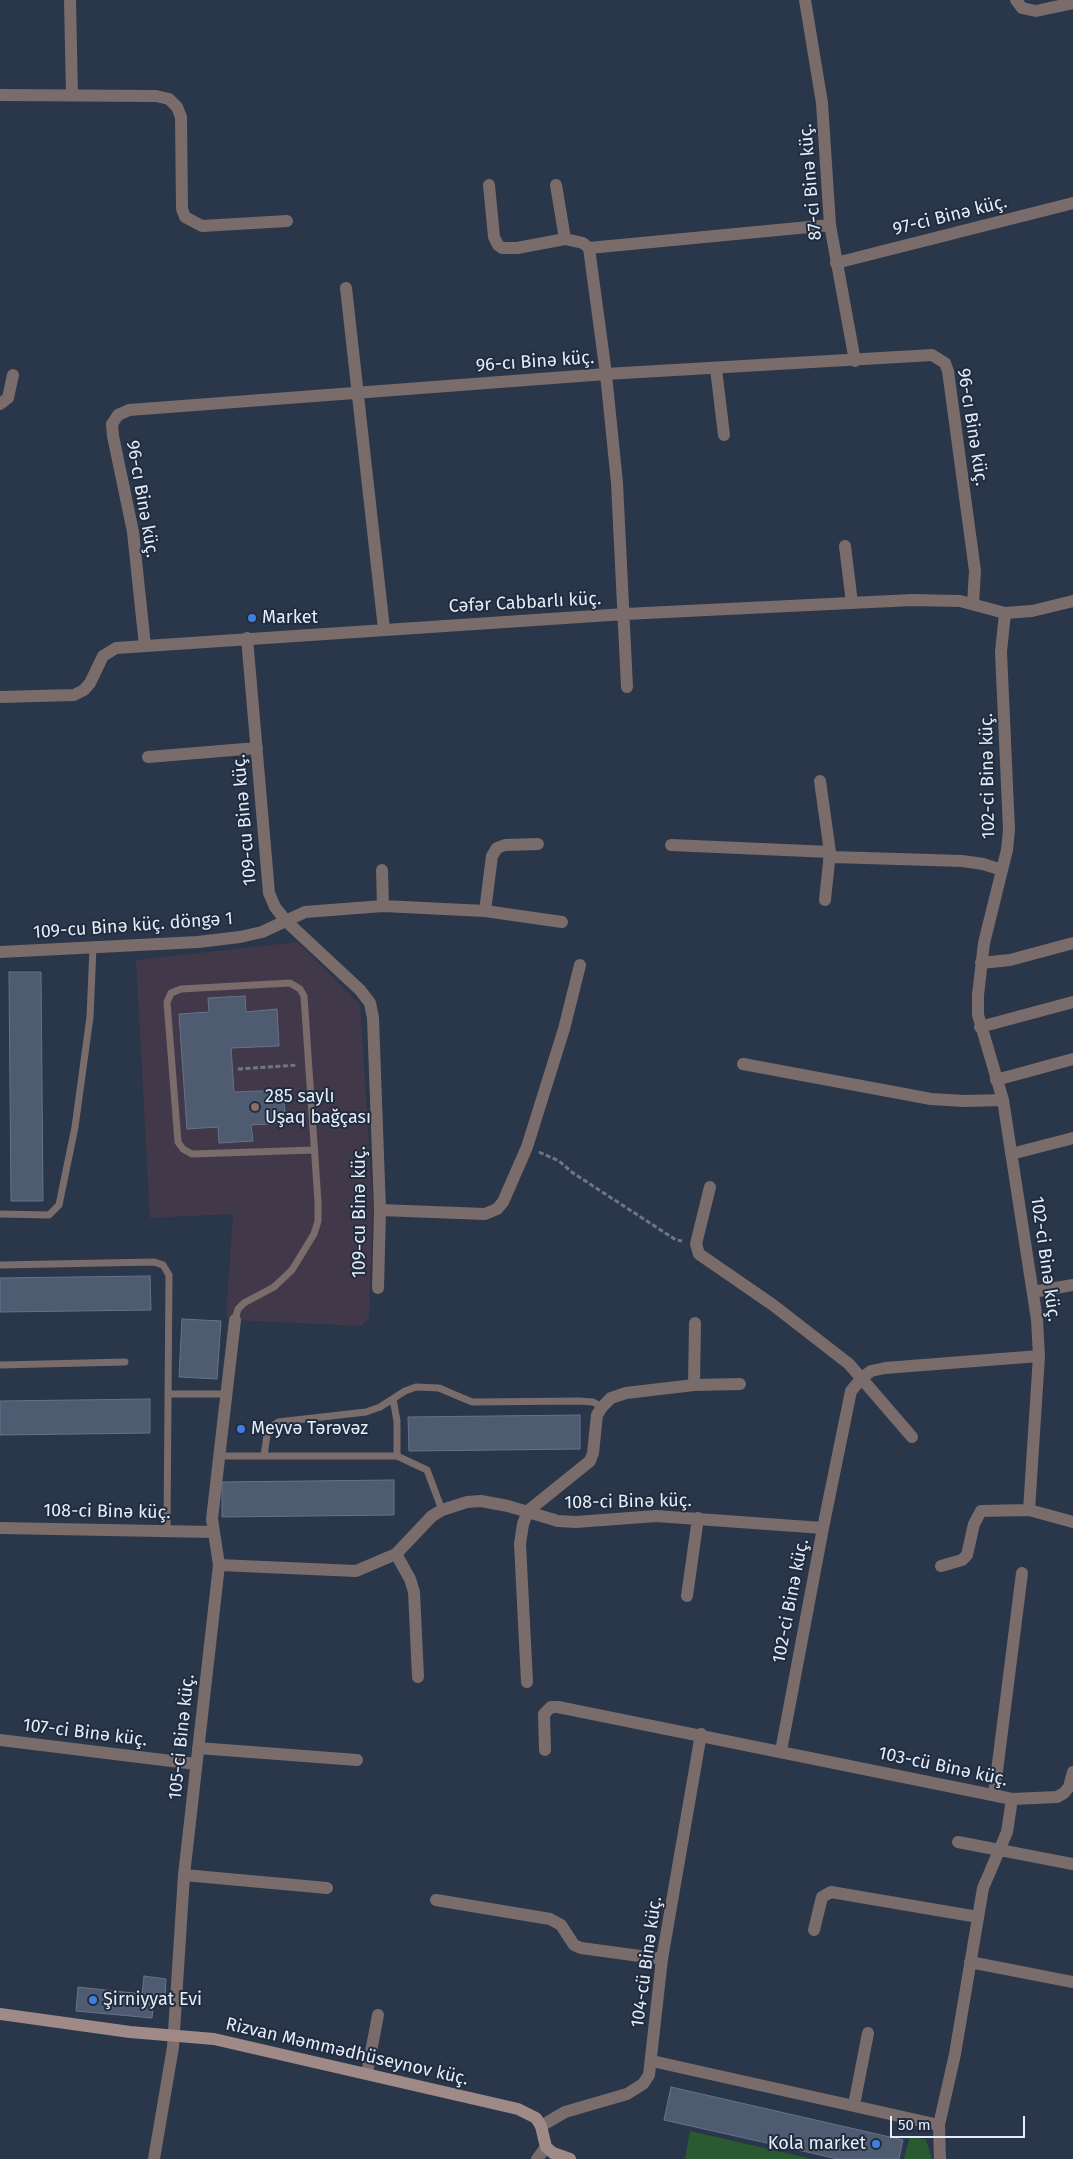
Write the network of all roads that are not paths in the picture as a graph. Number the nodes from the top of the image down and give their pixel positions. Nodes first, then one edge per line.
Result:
1 (70, 0) edge
2 (805, 0) edge
3 (1016, 0) edge
4 (1073, 3) edge
5 (0, 95) edge
6 (72, 95) junction
7 (488, 185) dead end
8 (556, 185) dead end
9 (1073, 203) edge
10 (287, 221) dead end
11 (830, 225) junction
12 (565, 239) junction
13 (589, 248) junction
14 (836, 263) junction
15 (346, 288) dead end
16 (855, 361) junction
17 (716, 369) junction
18 (606, 374) junction
19 (13, 375) dead end
20 (358, 394) junction
21 (0, 404) edge
22 (724, 434) dead end
23 (845, 546) dead end
24 (1073, 601) edge
25 (852, 603) junction
26 (973, 604) junction
27 (1005, 613) junction
28 (625, 614) junction
29 (384, 629) junction
30 (247, 638) junction
31 (145, 646) junction
32 (627, 687) dead end
33 (0, 697) edge
34 (257, 748) junction
35 (148, 757) dead end
36 (820, 781) dead end
37 (538, 844) dead end
38 (671, 845) dead end
39 (830, 852) junction
40 (382, 870) dead end
41 (1002, 870) junction
42 (825, 900) dead end
43 (383, 906) junction
44 (485, 911) junction
45 (286, 921) junction
46 (562, 922) dead end
47 (1073, 943) edge
48 (93, 948) junction
49 (0, 952) edge
50 (981, 964) junction
51 (580, 965) dead end
52 (1073, 1002) edge
53 (980, 1027) junction
54 (1073, 1059) edge
55 (743, 1064) dead end
56 (996, 1080) junction
57 (1002, 1100) junction
58 (1073, 1138) edge
59 (314, 1150) junction
60 (1011, 1154) junction
61 (710, 1187) dead end
62 (380, 1210) junction
63 (0, 1214) edge
64 (0, 1264) edge
65 (1073, 1285) edge
66 (378, 1288) dead end
67 (1033, 1292) junction
68 (235, 1320) joint
69 (695, 1323) dead end
70 (1039, 1356) junction
71 (124, 1362) dead end
72 (0, 1365) edge
73 (862, 1378) junction
74 (740, 1384) dead end
75 (694, 1385) junction
76 (169, 1394) junction
77 (226, 1394) junction
78 (393, 1399) junction
79 (602, 1407) junction
80 (912, 1437) dead end
81 (218, 1456) junction
82 (264, 1456) junction
83 (397, 1456) junction
84 (442, 1510) junction
85 (1029, 1510) junction
86 (528, 1511) junction
87 (698, 1518) junction
88 (1073, 1522) edge
89 (0, 1528) edge
90 (823, 1528) junction
91 (167, 1530) junction
92 (213, 1532) junction
93 (396, 1554) junction
94 (219, 1565) junction
95 (941, 1566) dead end
96 (1022, 1573) dead end
97 (687, 1596) dead end
98 (418, 1677) dead end
99 (527, 1682) dead end
100 (700, 1734) junction
101 (0, 1740) edge
102 (198, 1748) junction
103 (545, 1750) dead end
104 (781, 1751) junction
105 (357, 1760) dead end
106 (196, 1764) junction
107 (1073, 1772) edge
108 (994, 1795) junction
109 (1012, 1799) junction
110 (958, 1842) dead end
111 (997, 1851) junction
112 (1073, 1864) edge
113 (184, 1875) junction
114 (327, 1888) dead end
115 (436, 1900) dead end
116 (978, 1917) junction
117 (814, 1930) dead end
118 (662, 1959) junction
119 (970, 1962) junction
120 (1073, 1982) edge
121 (0, 2014) edge
122 (378, 2015) dead end
123 (868, 2033) dead end
124 (174, 2034) junction
125 (652, 2061) junction
126 (367, 2074) junction
127 (854, 2105) junction
128 (939, 2125) junction
129 (541, 2126) junction
130 (546, 2147) junction
131 (154, 2159) edge
132 (537, 2159) edge
133 (570, 2159) edge
134 (940, 2159) edge

1 - 6 street
2 - 11 street, 87-ci Binə küç.
3 - 4 street
5 - 6 street
6 - 10 street
7 - 12 street
8 - 12 street
9 - 14 street, 97-ci Binə küç.
11 - 13 street
11 - 14 street, 87-ci Binə küç.
12 - 13 street
13 - 18 street
14 - 16 street, 87-ci Binə küç.
15 - 20 street
16 - 17 street, 96-cı Binə küç.
16 - 26 street, 96-cı Binə küç.
17 - 18 street, 96-cı Binə küç.
17 - 22 street
18 - 20 street, 96-cı Binə küç.
18 - 28 street
19 - 21 street
20 - 29 street
20 - 31 street, 96-cı Binə küç.
23 - 25 street
24 - 27 street, Cəfər Cabbarlı küç.
25 - 26 street, Cəfər Cabbarlı küç.
25 - 28 street, Cəfər Cabbarlı küç.
26 - 27 street, Cəfər Cabbarlı küç.
27 - 41 street, 102-ci Binə küç.
28 - 29 street, Cəfər Cabbarlı küç.
28 - 32 street
29 - 30 street, Cəfər Cabbarlı küç.
30 - 31 street, Cəfər Cabbarlı küç.
30 - 34 street, 109-cu Binə küç.
31 - 33 street, Cəfər Cabbarlı küç.
34 - 35 street
34 - 45 street, 109-cu Binə küç.
36 - 39 street
37 - 44 street
38 - 39 street
39 - 41 street
39 - 42 street
40 - 43 street
41 - 50 street, 102-ci Binə küç.
43 - 44 street, 109-cu Binə küç. döngə 1
43 - 45 street, 109-cu Binə küç. döngə 1
44 - 46 street, 109-cu Binə küç. döngə 1
45 - 48 street, 109-cu Binə küç. döngə 1
45 - 62 street, 109-cu Binə küç.
47 - 50 street
48 - 49 street, 109-cu Binə küç. döngə 1
48 - 63 lane
50 - 53 street, 102-ci Binə küç.
51 - 62 street
52 - 53 street
53 - 56 street, 102-ci Binə küç.
54 - 56 street
55 - 57 street
56 - 57 street, 102-ci Binə küç.
57 - 60 street, 102-ci Binə küç.
58 - 60 street
59 - 59 lane
59 - 68 lane
60 - 67 street, 102-ci Binə küç.
61 - 73 street
62 - 66 street, 109-cu Binə küç.
64 - 76 lane
65 - 67 street
67 - 70 street, 102-ci Binə küç.
68 - 77 street, 105-ci Binə küç.
69 - 75 street
70 - 73 street
70 - 85 street, 102-ci Binə küç.
71 - 72 lane
73 - 80 street
73 - 90 street, 102-ci Binə küç.
74 - 75 street
75 - 79 street
76 - 77 lane
76 - 91 lane
77 - 81 street, 105-ci Binə küç.
78 - 79 lane
78 - 82 lane
78 - 83 lane
79 - 86 street
81 - 82 lane
81 - 92 street, 105-ci Binə küç.
82 - 83 lane
83 - 84 lane
84 - 86 street, 108-ci Binə küç.
84 - 93 street, 108-ci Binə küç.
85 - 88 street
85 - 95 street
86 - 87 street, 108-ci Binə küç.
86 - 99 street
87 - 90 street, 108-ci Binə küç.
87 - 97 street
89 - 91 street, 108-ci Binə küç.
90 - 104 street, 102-ci Binə küç.
91 - 92 street, 108-ci Binə küç.
92 - 94 street, 105-ci Binə küç.
93 - 94 street, 108-ci Binə küç.
93 - 98 street
94 - 102 street, 105-ci Binə küç.
96 - 108 street
100 - 103 street, 103-cü Binə küç.
100 - 104 street, 103-cü Binə küç.
100 - 118 street, 104-cü Binə küç.
101 - 106 street, 107-ci Binə küç.
102 - 105 street
102 - 106 street, 105-ci Binə küç.
104 - 108 street, 103-cü Binə küç.
106 - 113 street, 105-ci Binə küç.
107 - 109 street
108 - 109 street, 103-cü Binə küç.
109 - 111 street, 103-cü Binə küç.
110 - 111 street
111 - 112 street
111 - 116 street, 103-cü Binə küç.
113 - 114 street
113 - 124 street, 105-ci Binə küç.
115 - 118 street
116 - 117 street
116 - 119 street, 103-cü Binə küç.
118 - 125 street, 104-cü Binə küç.
119 - 120 street
119 - 128 street, 103-cü Binə küç.
121 - 124 street, Rizvan Məmmədhüseynov küç.
122 - 126 street
123 - 127 street
124 - 126 street, Rizvan Məmmədhüseynov küç.
124 - 131 street, 105-ci Binə küç.
125 - 127 street
125 - 129 street, 104-cü Binə küç.
126 - 129 street, Rizvan Məmmədhüseynov küç.
127 - 128 street
128 - 134 street, 103-cü Binə küç.
129 - 130 street
130 - 132 street
130 - 133 street

